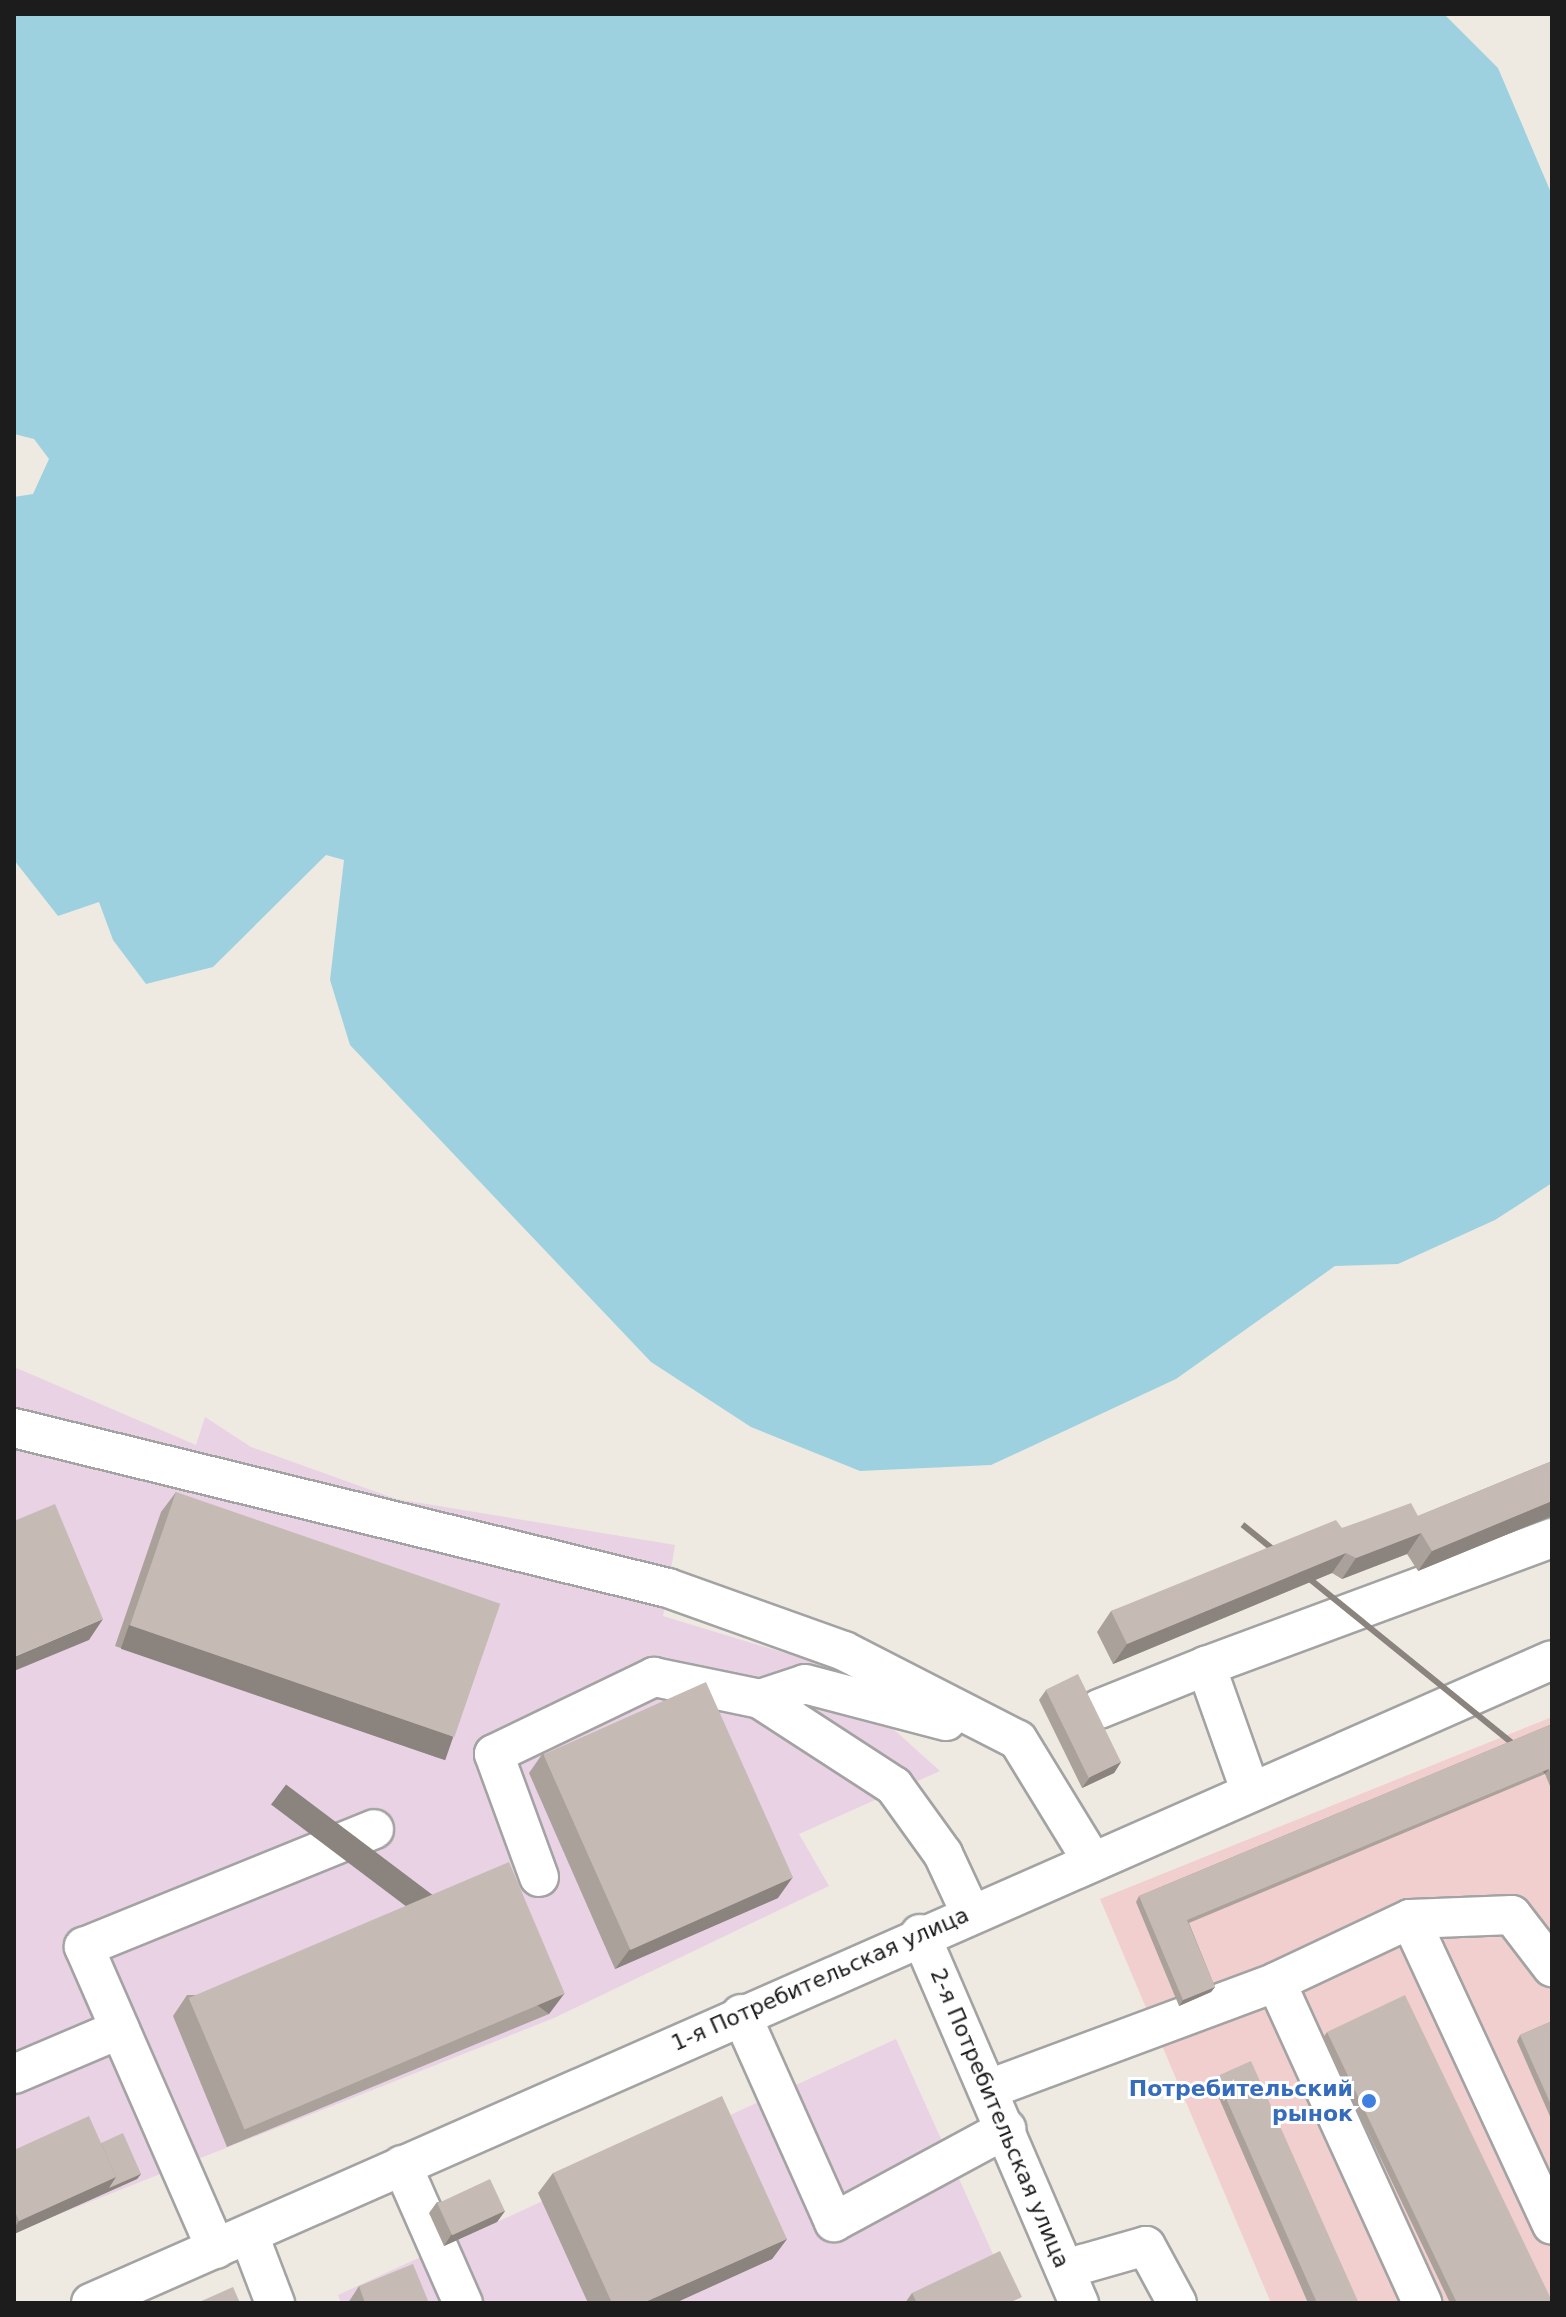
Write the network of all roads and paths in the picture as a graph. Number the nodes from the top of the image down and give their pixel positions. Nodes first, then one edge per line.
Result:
1 (14, 1428) edge
2 (1552, 1538) edge
3 (1552, 1660) edge
4 (1206, 1666) junction
5 (760, 1699) junction
6 (1099, 1709) edge
7 (1018, 1740) junction
8 (1250, 1790) junction
9 (374, 1829) dead end
10 (1091, 1859) junction
11 (539, 1877) dead end
12 (970, 1912) junction
13 (1410, 1919) junction
14 (920, 1934) junction
15 (1552, 1967) edge
16 (1276, 1982) junction
17 (741, 2014) junction
18 (120, 2029) junction
19 (14, 2074) edge
20 (989, 2089) junction
21 (1006, 2129) junction
22 (402, 2165) junction
23 (1552, 2225) edge
24 (232, 2242) junction
25 (1072, 2286) edge
26 (91, 2303) edge
27 (275, 2303) edge
28 (463, 2303) edge
29 (1177, 2303) edge
30 (1422, 2303) edge

1 - 7 street
2 - 4 street
3 - 8 street, 1-я Потребительская улица
4 - 6 street
4 - 8 street
5 - 7 street
5 - 11 street
5 - 12 street
7 - 10 street
8 - 10 street, 1-я Потребительская улица
9 - 18 street
10 - 12 street, 1-я Потребительская улица
12 - 14 street, 1-я Потребительская улица
13 - 15 street
13 - 16 street
13 - 23 street
14 - 17 street, 1-я Потребительская улица
14 - 20 street, 2-я Потребительская улица
16 - 20 street
16 - 30 street
17 - 21 street
17 - 22 street, 1-я Потребительская улица
18 - 19 street
18 - 24 street
20 - 21 street, 2-я Потребительская улица
21 - 25 street, 2-я Потребительская улица
22 - 24 street, 1-я Потребительская улица
22 - 28 street
24 - 26 street, 1-я Потребительская улица
24 - 27 street
25 - 29 street

